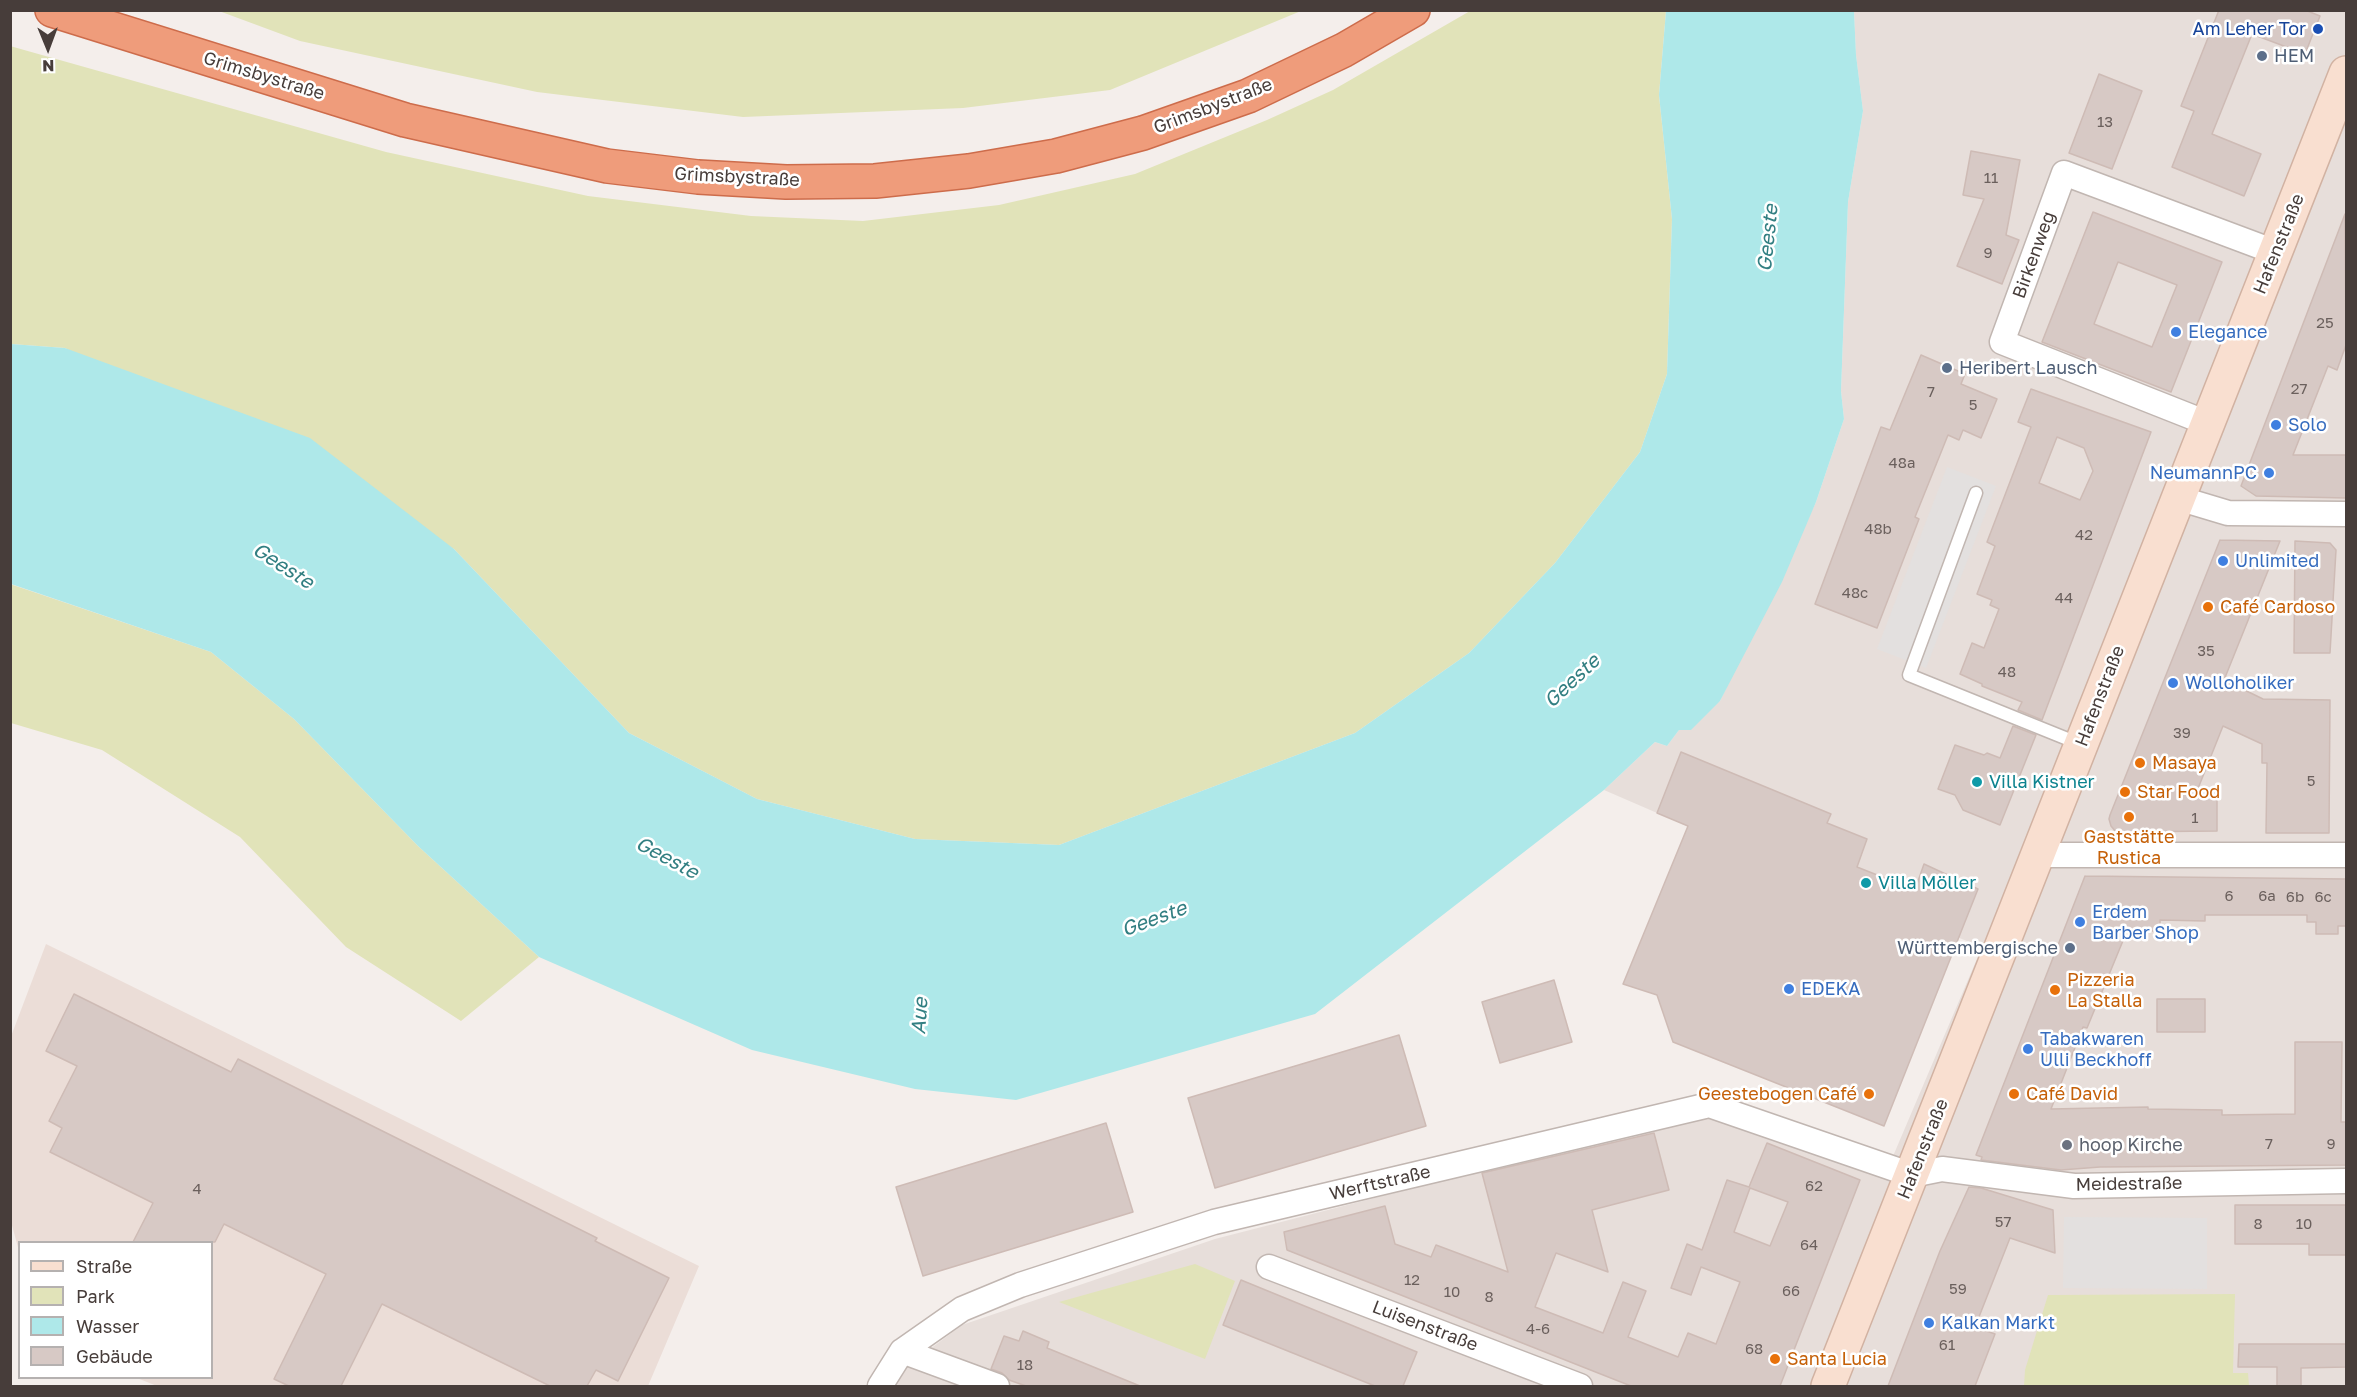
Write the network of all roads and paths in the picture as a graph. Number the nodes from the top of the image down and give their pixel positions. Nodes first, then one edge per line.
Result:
1 (52, 10) edge
2 (1413, 10) edge
3 (2345, 79) edge
4 (2275, 252) junction
5 (2207, 423) junction
6 (1976, 493) dead end
7 (2178, 498) junction
8 (2346, 514) edge
9 (2082, 744) junction
10 (2038, 855) junction
11 (2346, 855) edge
12 (1912, 1175) junction
13 (2346, 1181) edge
14 (1269, 1267) dead end
15 (902, 1351) junction
16 (880, 1386) edge
17 (997, 1386) edge
18 (1580, 1386) edge
19 (1828, 1386) edge

1 - 2 highway, Grimsbystraße
3 - 4 main road, Hafenstraße
4 - 5 main road, Hafenstraße
4 - 5 street, Birkenweg
5 - 7 main road, Hafenstraße
6 - 9 lane
7 - 8 street
7 - 9 main road, Hafenstraße
9 - 10 main road, Hafenstraße
10 - 11 street
10 - 12 main road, Hafenstraße
12 - 13 street, Meidestraße
12 - 15 street, Werftstraße
12 - 19 main road, Hafenstraße
14 - 18 street, Luisenstraße
15 - 16 street, Werftstraße
15 - 17 street

